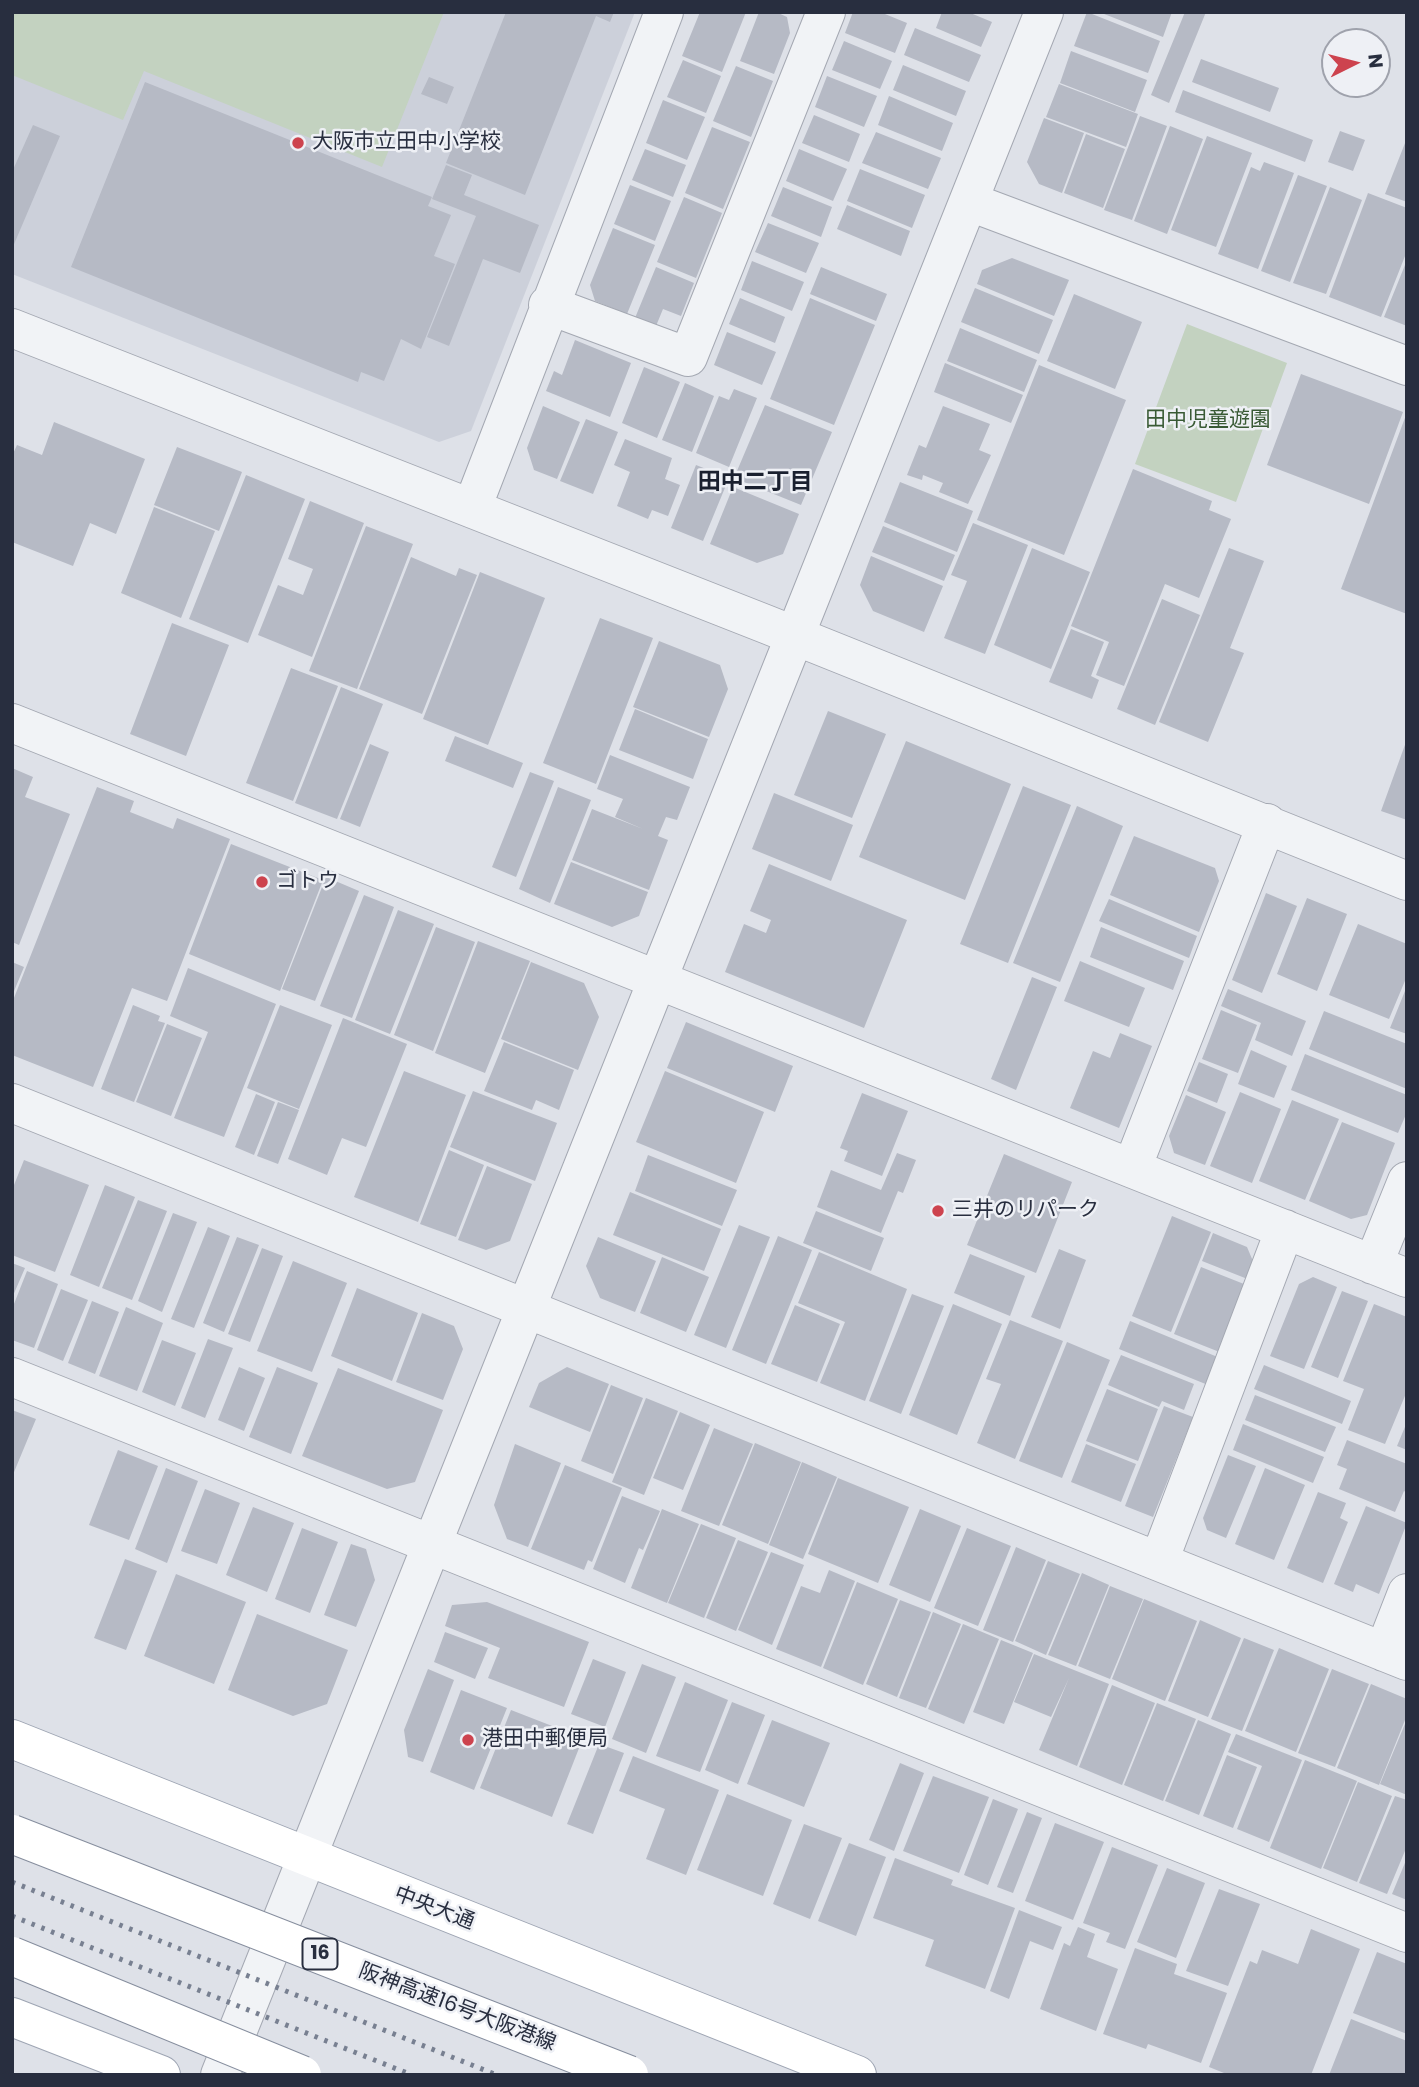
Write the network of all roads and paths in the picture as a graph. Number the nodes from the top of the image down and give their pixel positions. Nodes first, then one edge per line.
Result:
1 (664, 12) edge
2 (826, 12) edge
3 (1044, 12) edge
4 (970, 202) junction
5 (548, 306) junction
6 (12, 328) edge
7 (1407, 366) edge
8 (472, 508) junction
9 (795, 636) junction
10 (12, 723) edge
11 (1267, 823) junction
12 (1407, 881) edge
13 (656, 981) junction
14 (12, 1103) edge
15 (1132, 1168) junction
16 (1407, 1181) edge
17 (1285, 1229) junction
18 (1390, 1271) edge
19 (526, 1308) junction
20 (12, 1377) edge
21 (430, 1546) junction
22 (1159, 1561) junction
23 (1407, 1593) edge
24 (1395, 1656) edge
25 (12, 1739) edge
26 (12, 1834) edge
27 (306, 1858) junction
28 (1407, 1933) edge
29 (12, 1956) edge
30 (12, 2017) edge
31 (161, 2075) edge
32 (220, 2075) edge
33 (302, 2075) edge
34 (629, 2075) edge
35 (857, 2075) edge

1 - 5 street
2 - 5 street
3 - 4 street
4 - 7 street
4 - 9 street
5 - 8 street
6 - 8 street
8 - 9 street
9 - 11 street
9 - 13 street
10 - 13 street
11 - 12 street
11 - 15 street
13 - 15 street
13 - 19 street
14 - 19 street
15 - 17 street
16 - 18 street
17 - 18 street
17 - 22 street
19 - 21 street
19 - 22 street
20 - 21 street
21 - 27 street
21 - 28 street
22 - 24 street
23 - 24 street
25 - 27 main road, 中央大通
26 - 34 main road, 阪神高速16号大阪港線 / 16, bridge
27 - 32 street
27 - 35 main road, 中央大通
29 - 33 main road, bridge
30 - 31 main road

